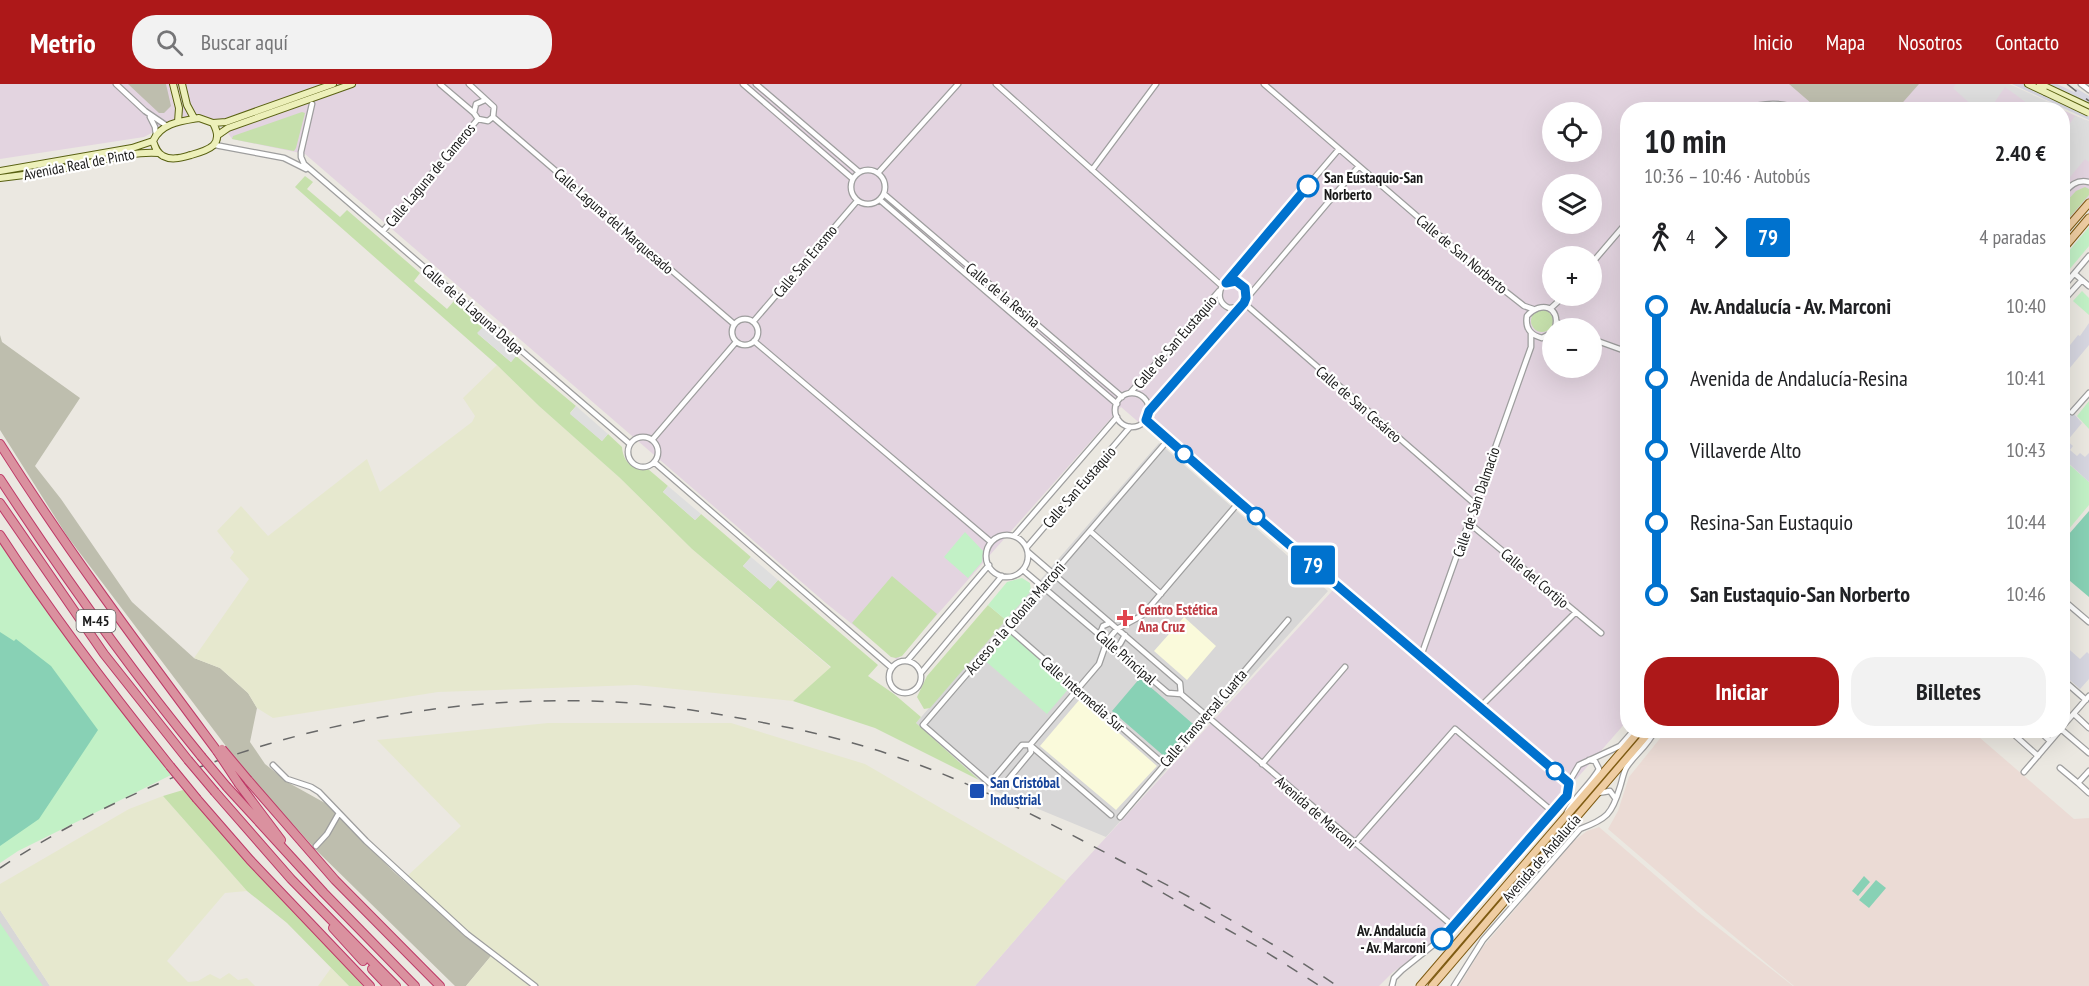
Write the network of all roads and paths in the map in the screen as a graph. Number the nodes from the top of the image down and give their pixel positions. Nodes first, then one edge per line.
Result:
1 (116, 84) edge
2 (173, 84) edge
3 (182, 84) edge
4 (333, 84) edge
5 (352, 84) edge
6 (441, 84) edge
7 (469, 84) edge
8 (743, 84) edge
9 (756, 84) edge
10 (958, 84) edge
11 (996, 84) edge
12 (1156, 84) edge
13 (1264, 84) edge
14 (2028, 84) edge
15 (2040, 84) edge
16 (2081, 84) edge
17 (2089, 90) edge
18 (485, 100) junction
19 (2066, 102) edge
20 (312, 104) dead end
21 (2070, 104) edge
22 (2089, 107) edge
23 (145, 111) junction
24 (474, 113) junction
25 (2089, 113) edge
26 (493, 117) junction
27 (194, 118) junction
28 (478, 119) junction
29 (178, 122) junction
30 (213, 123) junction
31 (166, 126) junction
32 (218, 135) junction
33 (154, 138) junction
34 (215, 145) junction
35 (1339, 149) junction
36 (159, 153) junction
37 (1359, 166) junction
38 (1092, 170) junction
39 (0, 171) edge
40 (859, 172) junction
41 (878, 173) junction
42 (315, 175) junction
43 (0, 178) edge
44 (853, 179) junction
45 (2089, 182) edge
46 (2070, 186) edge
47 (884, 194) junction
48 (880, 200) junction
49 (857, 201) junction
50 (2089, 203) edge
51 (2089, 219) edge
52 (2070, 225) edge
53 (1620, 230) edge
54 (383, 231) junction
55 (2070, 241) edge
56 (1602, 251) edge
57 (2089, 256) edge
58 (2074, 274) junction
59 (2070, 279) edge
60 (2082, 280) junction
61 (2089, 286) edge
62 (1222, 287) junction
63 (2070, 293) edge
64 (1244, 303) junction
65 (1524, 306) junction
66 (1553, 306) edge
67 (1557, 306) edge
68 (1533, 309) junction
69 (1550, 309) junction
70 (1555, 315) junction
71 (1527, 316) junction
72 (1556, 318) edge
73 (753, 322) junction
74 (734, 324) junction
75 (1531, 333) junction
76 (1542, 338) joint
77 (754, 341) junction
78 (736, 342) junction
79 (1602, 343) edge
80 (1531, 347) junction
81 (1620, 349) edge
82 (1130, 393) junction
83 (2089, 393) edge
84 (1122, 397) junction
85 (1117, 404) junction
86 (1149, 411) junction
87 (2072, 412) dead end
88 (1117, 417) junction
89 (1146, 420) junction
90 (1130, 427) junction
91 (652, 440) junction
92 (1168, 440) junction
93 (0, 444) edge
94 (630, 444) junction
95 (654, 462) junction
96 (0, 479) edge
97 (1239, 502) junction
98 (0, 503) edge
99 (1475, 504) junction
100 (1469, 524) junction
101 (1090, 531) junction
102 (0, 535) edge
103 (1014, 536) junction
104 (991, 542) junction
105 (1028, 550) junction
106 (989, 565) junction
107 (1023, 570) junction
108 (1053, 574) junction
109 (1002, 576) junction
110 (1042, 586) junction
111 (1161, 594) junction
112 (2070, 606) edge
113 (1576, 612) junction
114 (1288, 620) dead end
115 (2089, 622) edge
116 (1110, 623) junction
117 (1006, 627) junction
118 (1117, 629) junction
119 (1601, 633) dead end
120 (1100, 634) junction
121 (1125, 635) junction
122 (1107, 641) junction
123 (1114, 647) junction
124 (1421, 656) junction
125 (907, 661) junction
126 (1345, 667) dead end
127 (892, 668) junction
128 (921, 673) junction
129 (2070, 686) edge
130 (1078, 690) junction
131 (1181, 694) junction
132 (2087, 698) edge
133 (1480, 707) junction
134 (2074, 714) junction
135 (1206, 715) junction
136 (2070, 719) edge
137 (2089, 728) edge
138 (2070, 736) edge
139 (1627, 738) edge
140 (1633, 738) edge
141 (1646, 738) edge
142 (1652, 738) edge
143 (2017, 738) edge
144 (2047, 738) edge
145 (2053, 738) edge
146 (2050, 741) junction
147 (1030, 745) junction
148 (220, 750) junction
149 (2089, 753) edge
150 (2038, 756) junction
151 (1589, 760) junction
152 (1160, 761) dead end
153 (1262, 764) junction
154 (273, 765) dead end
155 (2060, 768) dead end
156 (2089, 771) edge
157 (2024, 772) dead end
158 (1569, 783) junction
159 (2078, 783) junction
160 (993, 786) junction
161 (1598, 793) junction
162 (2089, 793) edge
163 (1616, 801) junction
164 (1553, 812) junction
165 (339, 813) junction
166 (1111, 815) dead end
167 (1566, 815) junction
168 (1120, 818) dead end
169 (1354, 844) junction
170 (316, 846) dead end
171 (324, 893) junction
172 (310, 898) junction
173 (1454, 927) junction
174 (370, 986) edge
175 (388, 986) edge
176 (396, 986) edge
177 (416, 986) edge
178 (440, 986) edge
179 (535, 986) edge
180 (1392, 986) edge
181 (1420, 986) edge
182 (1432, 986) edge
183 (1454, 986) edge

1 - 23 street
2 - 29 main road
3 - 27 main road
4 - 30 main road
5 - 32 main road
6 - 24 street
7 - 18 street
8 - 44 street
9 - 40 street
10 - 41 street
11 - 38 street
12 - 38 street
13 - 35 street, Calle de San Norberto
14 - 19 main road, bridge
15 - 22 main road
16 - 17 street
18 - 24 street
18 - 26 street
20 - 42 street, Calle de la Laguna Dalga
21 - 25 main road, bridge
23 - 31 street
23 - 33 street
24 - 28 street
26 - 28 street
26 - 74 street, Calle Laguna del Marquesado
27 - 29 main road
27 - 30 main road
28 - 54 street, Calle Laguna de Cameros
29 - 31 main road
30 - 32 main road
31 - 33 main road
32 - 34 main road
33 - 36 main road
33 - 39 main road, Avenida Real de Pinto
34 - 36 main road
34 - 42 street, Calle de la Laguna Dalga
35 - 37 street, Calle de San Norberto
35 - 62 street, Calle de San Eustaquio
36 - 43 main road, Avenida Real de Pinto
37 - 64 street, Calle de San Eustaquio
37 - 65 street, Calle de San Norberto
38 - 62 street
40 - 41 street
40 - 44 street
41 - 47 street
42 - 54 street, Calle de la Laguna Dalga
44 - 49 street
45 - 46 street
47 - 48 street
47 - 84 street, Calle de la Resina
48 - 49 street
48 - 85 street, Calle de la Resina
49 - 73 street, Calle San Erasmo
50 - 52 main road
51 - 55 main road
53 - 56 street
54 - 94 street, Calle de la Laguna Dalga
57 - 58 street
58 - 59 street
58 - 60 street
60 - 61 street
60 - 63 street
62 - 64 street
62 - 64 street
62 - 82 street, Calle de San Eustaquio
64 - 86 street, Calle de San Eustaquio
64 - 99 street, Calle de San Cesáreo
65 - 68 street, Calle de San Norberto
65 - 71 street
66 - 69 street
67 - 70 street
68 - 69 street, Calle de San Norberto
68 - 71 street
69 - 70 street
70 - 72 street
71 - 75 street, Calle de San Dalmacio
73 - 74 street
73 - 77 street
74 - 78 street
75 - 76 street
75 - 80 street, Calle de San Dalmacio
76 - 80 street
77 - 78 street
77 - 104 street
78 - 91 street
79 - 81 street
80 - 99 street, Calle de San Dalmacio
82 - 84 street
82 - 86 street
83 - 87 street
84 - 85 street
85 - 88 street
86 - 89 street
88 - 90 street
88 - 103 street, Calle San Eustaquio
89 - 90 street
89 - 92 street
90 - 105 street, Calle San Eustaquio
91 - 94 street
91 - 95 street
92 - 97 street
92 - 101 street, Acceso a la Colonia Marconi
93 - 148 highway
94 - 95 street
95 - 127 street
96 - 171 highway, M-45, bridge
97 - 111 street
97 - 124 street
98 - 172 highway, M-45, bridge
99 - 100 street, Calle de San Dalmacio
100 - 113 street, Calle del Cortijo
100 - 124 street, Calle de San Dalmacio
101 - 108 street, Acceso a la Colonia Marconi
101 - 111 street
102 - 174 highway, bridge
103 - 104 street
103 - 105 street
104 - 106 street
105 - 107 street
105 - 108 street, Calle Principal
106 - 109 street
106 - 125 street
107 - 109 street
107 - 110 street, Calle Principal
108 - 110 street, Acceso a la Colonia Marconi
108 - 116 street, Calle Principal
109 - 128 street
110 - 117 street, Acceso a la Colonia Marconi
110 - 120 street, Calle Principal
111 - 118 street
112 - 115 street
113 - 119 street, Calle del Cortijo
113 - 133 street
114 - 135 street, Calle Transversal Cuarta
116 - 118 street, Calle Principal
116 - 120 street
117 - 130 street, Calle Intermedia Sur
117 - 160 street, Acceso a la Colonia Marconi
118 - 121 street, Calle Principal
118 - 122 street
120 - 122 street, Calle Principal
121 - 123 street
121 - 131 street, Calle Principal
122 - 123 street, Calle Principal
122 - 130 street
123 - 131 street, Calle Principal
124 - 133 street
125 - 127 street
125 - 128 street
126 - 153 street
127 - 128 street
129 - 132 street
130 - 147 street
130 - 152 street, Calle Intermedia Sur
131 - 135 street, Avenida de Marconi
132 - 134 street
133 - 158 street
134 - 136 street
134 - 137 street
135 - 153 street, Avenida de Marconi
135 - 168 street, Calle Transversal Cuarta
138 - 149 street
139 - 151 street, Avenida de Andalucía
140 - 167 main road, Avenida de Andalucía
141 - 161 main road, Avenida de Andalucía
142 - 163 street
143 - 150 street
144 - 146 street
145 - 146 street
146 - 150 street
147 - 160 street
147 - 160 street
147 - 166 street
148 - 171 highway, bridge
148 - 178 highway, bridge
150 - 157 street
151 - 158 street, Avenida de Andalucía
151 - 167 street, Avenida de Andalucía
153 - 169 street, Avenida de Marconi
154 - 165 street
155 - 159 street
156 - 159 street
158 - 164 street, Avenida de Andalucía
159 - 162 street
161 - 163 street
161 - 182 main road, Avenida de Andalucía
163 - 183 street
164 - 169 street
164 - 173 street, Avenida de Andalucía
165 - 170 street
165 - 179 street
167 - 181 main road, Avenida de Andalucía
169 - 173 street, Avenida de Marconi
171 - 177 highway, M-45
172 - 175 highway
172 - 176 highway, M-45
173 - 180 street, Avenida de Andalucía

